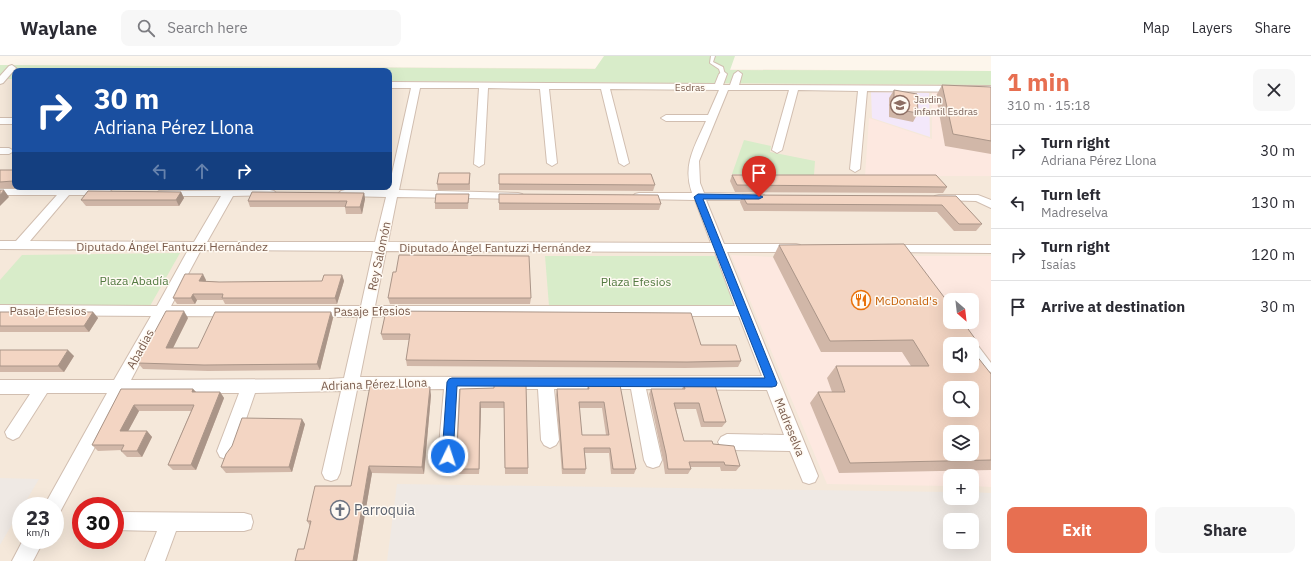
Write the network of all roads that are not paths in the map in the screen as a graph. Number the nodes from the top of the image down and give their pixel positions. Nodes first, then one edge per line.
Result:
1 (713, 56) edge
2 (12, 68) dead end
3 (723, 74) joint
4 (738, 74) dead end
5 (3, 84) edge
6 (392, 85) edge
7 (416, 85) junction
8 (484, 86) junction
9 (544, 86) junction
10 (606, 86) junction
11 (726, 87) junction
12 (794, 88) junction
13 (863, 88) junction
14 (991, 89) edge
15 (666, 118) dead end
16 (712, 118) junction
17 (0, 121) edge
18 (12, 121) edge
19 (777, 150) dead end
20 (552, 163) dead end
21 (624, 163) dead end
22 (479, 164) dead end
23 (855, 169) dead end
24 (0, 192) edge
25 (66, 192) junction
26 (120, 193) edge
27 (151, 193) edge
28 (229, 193) junction
29 (284, 193) edge
30 (332, 193) edge
31 (392, 194) junction
32 (526, 196) edge
33 (628, 196) edge
34 (698, 197) junction
35 (769, 197) edge
36 (926, 198) edge
37 (991, 204) edge
38 (0, 245) edge
39 (19, 245) junction
40 (197, 246) junction
41 (380, 247) junction
42 (719, 248) junction
43 (812, 248) edge
44 (872, 249) edge
45 (991, 249) edge
46 (0, 310) edge
47 (161, 311) junction
48 (744, 311) junction
49 (366, 312) junction
50 (961, 329) edge
51 (991, 369) edge
52 (452, 382) junction
53 (545, 382) junction
54 (637, 382) junction
55 (772, 383) junction
56 (351, 384) junction
57 (119, 386) junction
58 (249, 386) junction
59 (0, 387) edge
60 (43, 387) junction
61 (13, 432) dead end
62 (550, 440) dead end
63 (727, 442) dead end
64 (796, 442) junction
65 (226, 452) edge
66 (448, 456) dead end
67 (653, 460) dead end
68 (331, 473) dead end
69 (809, 476) dead end
70 (58, 497) edge
71 (124, 521) edge
72 (170, 522) junction
73 (244, 522) dead end
74 (29, 549) edge
75 (22, 561) edge
76 (155, 561) edge

1 - 3 lane
2 - 5 street
3 - 11 street, Madreselva
4 - 11 street, Madreselva
6 - 7 street, Esdras
7 - 8 street, Esdras
7 - 31 street, Rey Salomón
8 - 9 street, Esdras
8 - 22 street
9 - 10 street, Esdras
9 - 20 street
10 - 11 street, Esdras
10 - 21 street
11 - 12 street, Esdras
11 - 16 street, Madreselva
12 - 13 street, Esdras
12 - 19 street
13 - 14 street, Esdras
13 - 23 street
15 - 16 street
16 - 34 street, Madreselva
17 - 18 street
24 - 25 street
25 - 26 street
25 - 39 street
27 - 28 street
28 - 29 street
28 - 40 street, Abadias
30 - 31 street
31 - 32 street
31 - 41 street, Rey Salomón
33 - 34 street
34 - 35 street
34 - 42 street, Madreselva
36 - 37 street
38 - 39 street, Diputado Ángel Fantuzzi Hernández
39 - 40 street, Diputado Ángel Fantuzzi Hernández
40 - 41 street, Diputado Ángel Fantuzzi Hernández
40 - 47 street, Abadias
41 - 42 street, Diputado Ángel Fantuzzi Hernández
41 - 49 street, Rey Salomón
42 - 43 street, Diputado Ángel Fantuzzi Hernández
42 - 48 street, Madreselva
44 - 45 street
46 - 47 street, Pasaje Efesios
47 - 49 street, Pasaje Efesios
47 - 57 street, Abadias
48 - 49 street, Pasaje Efesios
48 - 55 street, Madreselva
49 - 56 street, Rey Salomón
50 - 51 lane
52 - 53 street, Adriana Pérez Llona
52 - 56 street, Adriana Pérez Llona
52 - 66 street
53 - 54 street, Adriana Pérez Llona
53 - 62 street
54 - 55 street, Adriana Pérez Llona
54 - 67 street
55 - 64 street, Madreselva
56 - 58 street, Adriana Pérez Llona
56 - 68 street, Rey Salomón
57 - 58 street, Adriana Pérez Llona
57 - 60 street, Adriana Pérez Llona
57 - 70 street, Abadias
58 - 65 street
59 - 60 street, Adriana Pérez Llona
60 - 61 street
63 - 64 street
64 - 69 street, Madreselva
71 - 72 street
72 - 73 street
72 - 76 street
74 - 75 street

